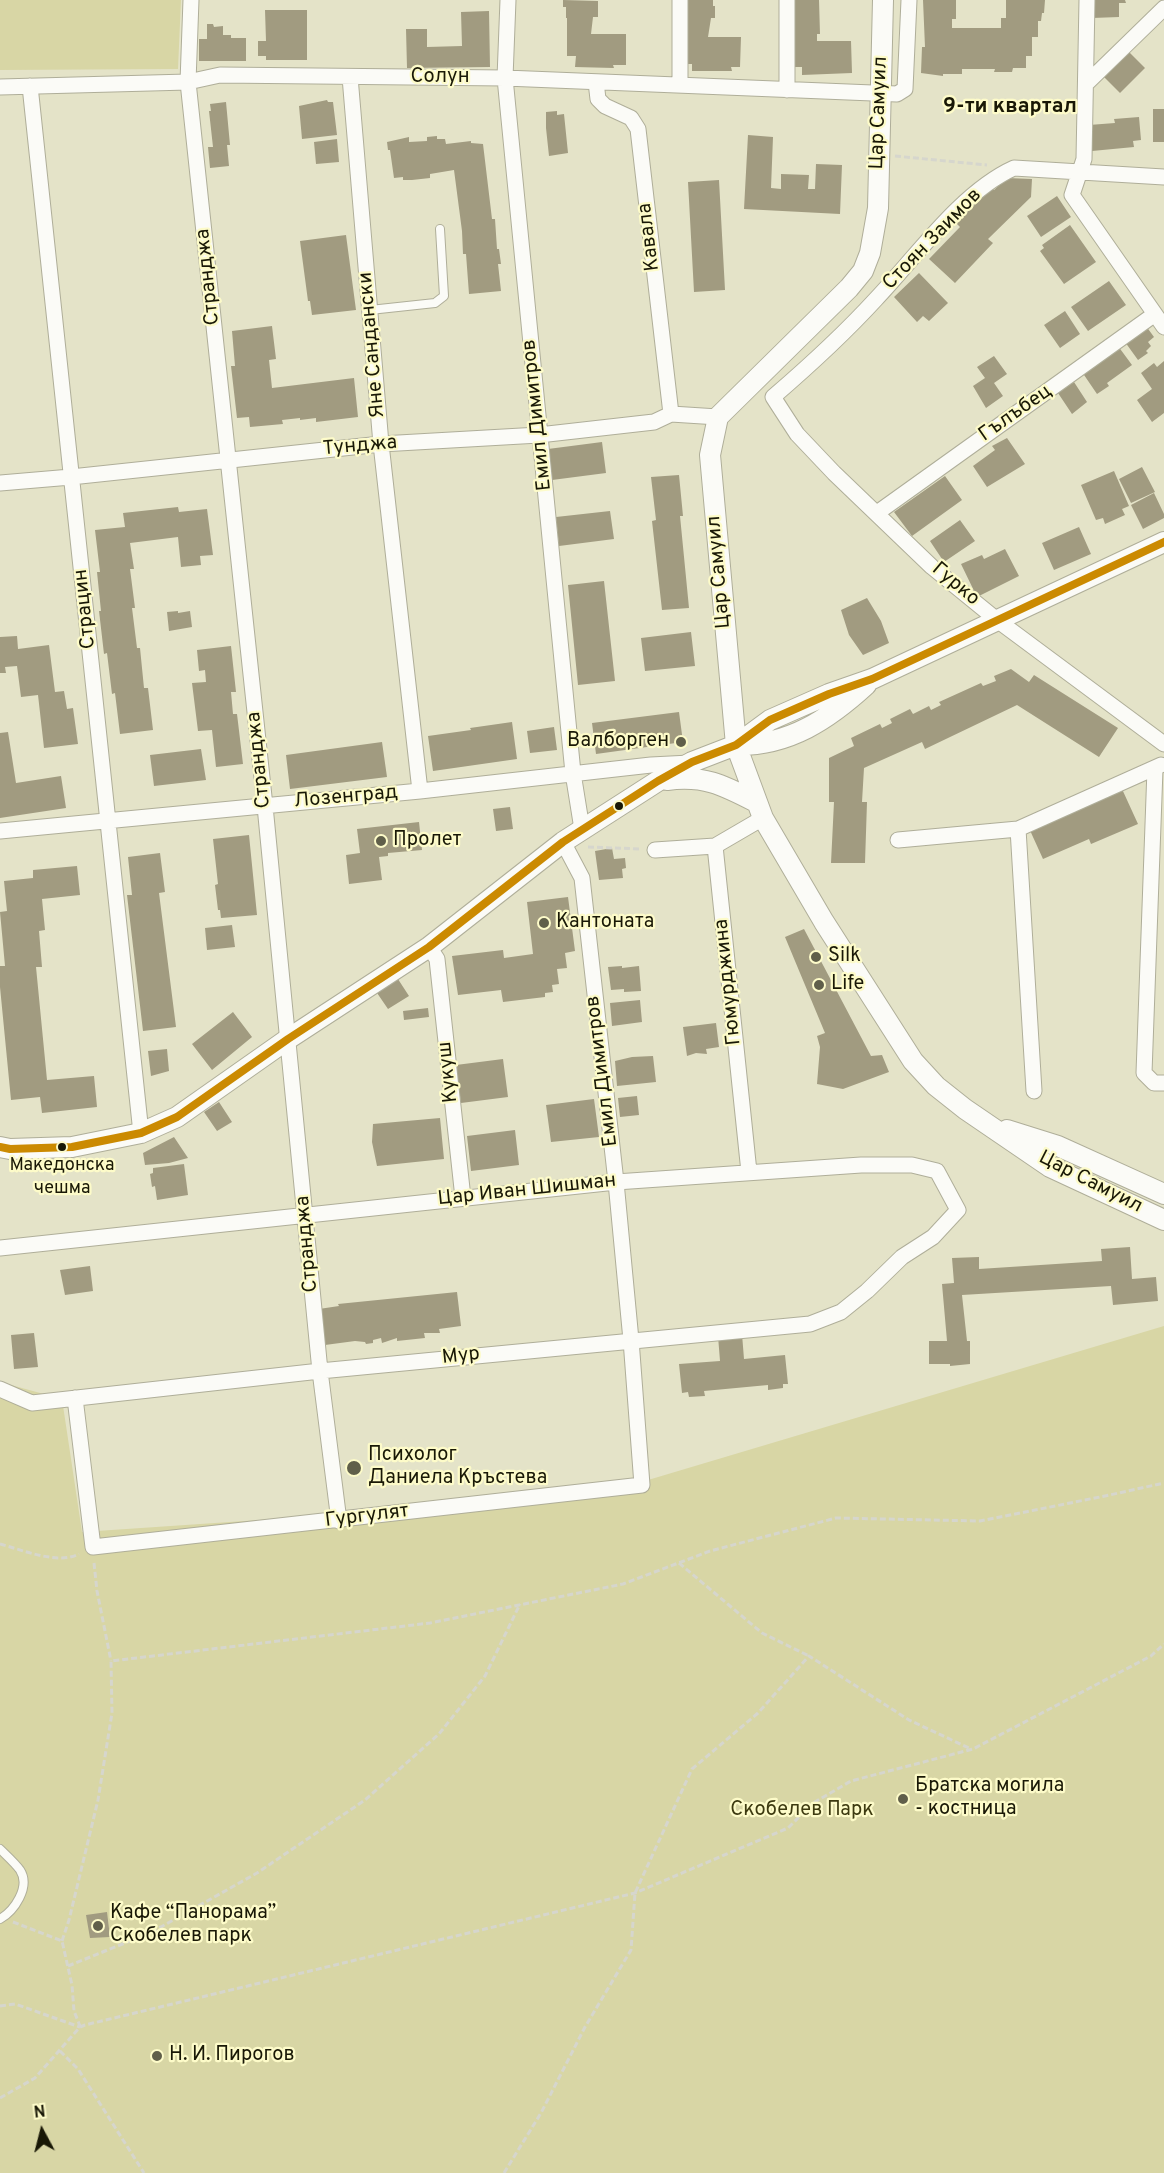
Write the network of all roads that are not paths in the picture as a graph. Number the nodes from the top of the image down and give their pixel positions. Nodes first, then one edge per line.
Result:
1 (191, 0) edge
2 (508, 0) edge
3 (680, 0) edge
4 (787, 0) edge
5 (883, 0) edge
6 (909, 0) edge
7 (1087, 0) edge
8 (1164, 8) edge
9 (350, 77) junction
10 (505, 78) junction
11 (188, 82) junction
12 (596, 82) junction
13 (1087, 83) junction
14 (680, 85) junction
15 (30, 86) junction
16 (0, 87) edge
17 (787, 90) junction
18 (881, 94) junction
19 (1078, 173) junction
20 (1164, 177) edge
21 (440, 229) dead end
22 (370, 310) junction
23 (1160, 321) edge
24 (773, 396) joint
25 (671, 414) junction
26 (718, 417) junction
27 (539, 435) junction
28 (381, 444) junction
29 (229, 460) junction
30 (72, 477) junction
31 (0, 483) edge
32 (877, 513) junction
33 (1164, 542) edge
34 (997, 620) junction
35 (1164, 744) edge
36 (736, 745) junction
37 (692, 762) junction
38 (1160, 766) edge
39 (573, 773) junction
40 (658, 781) junction
41 (420, 791) junction
42 (265, 806) junction
43 (759, 810) junction
44 (109, 820) junction
45 (582, 829) junction
46 (1018, 829) junction
47 (0, 831) edge
48 (898, 840) dead end
49 (565, 844) junction
50 (715, 846) junction
51 (655, 850) road end
52 (429, 947) junction
53 (288, 1039) junction
54 (1164, 1083) edge
55 (1034, 1091) dead end
56 (987, 1124) junction
57 (141, 1133) junction
58 (0, 1147) edge
59 (749, 1172) junction
60 (616, 1182) junction
61 (1164, 1194) edge
62 (463, 1198) junction
63 (306, 1215) junction
64 (1164, 1220) edge
65 (0, 1248) edge
66 (902, 1257) joint
67 (631, 1340) junction
68 (320, 1371) junction
69 (0, 1389) edge
70 (75, 1398) junction
71 (642, 1485) joint
72 (339, 1521) junction
73 (0, 1849) edge
74 (1, 1919) edge

1 - 11 street, Странджа
2 - 10 street, Емил Димитров
3 - 14 street
4 - 17 street
5 - 18 street, Цар Самуил
6 - 18 street
7 - 13 street
8 - 13 street
9 - 10 street, Солун
9 - 11 street, Солун
9 - 22 street, Яне Сандански
10 - 12 street, Солун
10 - 27 street, Емил Димитров
11 - 15 street, Солун
11 - 29 street, Странджа
12 - 14 street, Солун
12 - 25 street, Кавала
13 - 19 street
14 - 17 street, Солун
15 - 16 street, Солун
15 - 30 street, Страцин
17 - 18 street, Солун
18 - 26 street, Цар Самуил
19 - 20 street
19 - 23 street
19 - 24 street, Стоян Заимов
21 - 22 lane
22 - 28 street, Яне Сандански
23 - 32 street, Гълъбец
24 - 32 street, Гурко
25 - 26 street, Тунджа
25 - 27 street, Тунджа
26 - 36 street, Цар Самуил
27 - 28 street, Тунджа
27 - 39 street, Емил Димитров
28 - 29 street, Тунджа
28 - 41 street, Яне Сандански
29 - 30 street, Тунджа
29 - 42 street, Странджа
30 - 31 street, Тунджа
30 - 44 street, Страцин
32 - 34 street, Гурко
33 - 34 street
34 - 35 street, Гурко
34 - 36 street
36 - 37 street
36 - 43 street, Цар Самуил
37 - 39 street, Лозенград
37 - 40 street
38 - 46 street
38 - 54 street
39 - 41 street, Лозенград
39 - 45 street, Емил Димитров
40 - 43 street
40 - 45 street
41 - 42 street, Лозенград
42 - 44 street, Лозенград
42 - 53 street, Странджа
43 - 50 street
43 - 56 street, Цар Самуил
44 - 47 street, Лозенград
44 - 57 street, Страцин
45 - 49 street
46 - 48 street
46 - 55 street
49 - 52 street
49 - 60 street, Емил Димитров
50 - 51 street
50 - 59 street, Гюмурджина
52 - 53 street
52 - 62 street, Кукуш
53 - 57 street
53 - 63 street, Странджа
56 - 61 street, Цар Самуил
56 - 64 street, Цар Самуил
57 - 58 street
59 - 60 street, Цар Иван Шишман
59 - 66 street, Цар Иван Шишман
60 - 62 street, Цар Иван Шишман
60 - 67 street, Емил Димитров
62 - 63 street, Цар Иван Шишман
63 - 65 street, Цар Иван Шишман
63 - 68 street, Странджа
66 - 67 street, Мур
67 - 68 street, Мур
67 - 71 street, Емил Димитров
68 - 70 street, Мур
68 - 72 street, Странджа
69 - 70 street, Мур
70 - 72 street, Гургулят
71 - 72 street, Гургулят
73 - 74 lane

